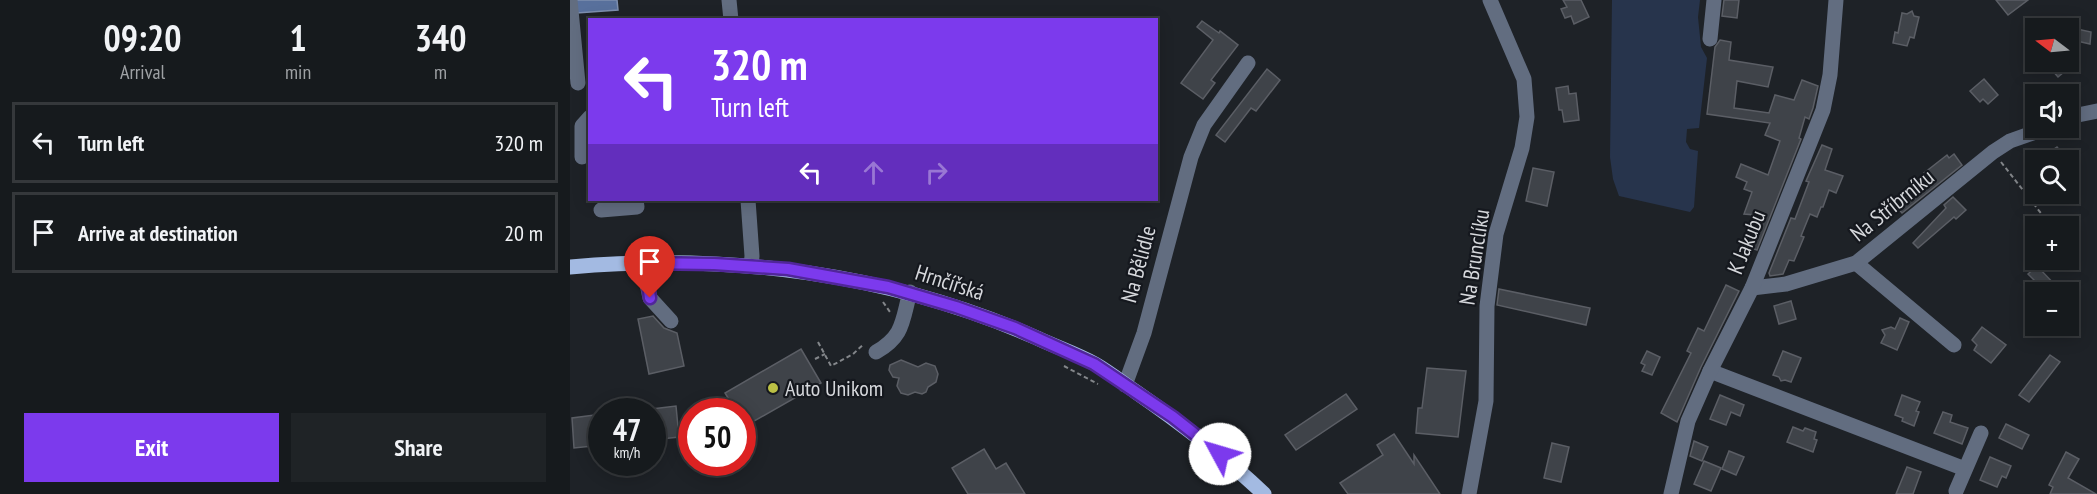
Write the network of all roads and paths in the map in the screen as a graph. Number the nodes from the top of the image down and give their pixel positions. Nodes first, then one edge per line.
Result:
1 (570, 0) edge
2 (729, 0) edge
3 (1490, 0) edge
4 (1714, 0) edge
5 (1836, 0) edge
6 (731, 18) edge
7 (1710, 39) dead end
8 (1248, 63) dead end
9 (578, 83) dead end
10 (2097, 111) edge
11 (2079, 115) edge
12 (588, 119) edge
13 (2025, 136) edge
14 (1993, 152) junction
15 (582, 157) dead end
16 (636, 201) edge
17 (748, 201) edge
18 (601, 210) dead end
19 (2043, 216) edge
20 (645, 263) junction
21 (1856, 263) junction
22 (2079, 264) edge
23 (751, 266) junction
24 (570, 267) edge
25 (2082, 268) dead end
26 (1752, 288) junction
27 (910, 292) junction
28 (878, 296) dead end
29 (671, 321) dead end
30 (901, 325) junction
31 (818, 342) dead end
32 (1954, 345) dead end
33 (871, 347) joint
34 (825, 354) junction
35 (815, 359) dead end
36 (1061, 364) dead end
37 (1710, 371) junction
38 (1125, 385) junction
39 (1104, 387) dead end
40 (1981, 433) dead end
41 (1965, 469) junction
42 (1956, 491) dead end
43 (1264, 494) edge
44 (1469, 494) edge
45 (1671, 494) edge

1 - 9 street
2 - 6 street
3 - 44 street, Na Brunclíku
4 - 7 street
5 - 26 street, K Jakubu
8 - 38 street, Na Bělidle
10 - 11 street
12 - 15 street
13 - 14 street, Na Stříbrníku
14 - 19 path
14 - 21 street, Na Stříbrníku
16 - 18 street
17 - 23 street
20 - 23 main road, Hrnčířská
20 - 24 main road, Hrnčířská
20 - 29 street
21 - 26 street, Na Stříbrníku
21 - 32 street
22 - 25 path
23 - 27 main road, Hrnčířská
26 - 37 street, K Jakubu
27 - 30 street
27 - 38 main road, Hrnčířská
28 - 30 path
30 - 33 street
31 - 34 path
33 - 34 path
34 - 35 path
36 - 39 path
37 - 41 street
37 - 45 street, K Jakubu
38 - 43 main road, Hrnčířská
40 - 41 street
41 - 42 street

